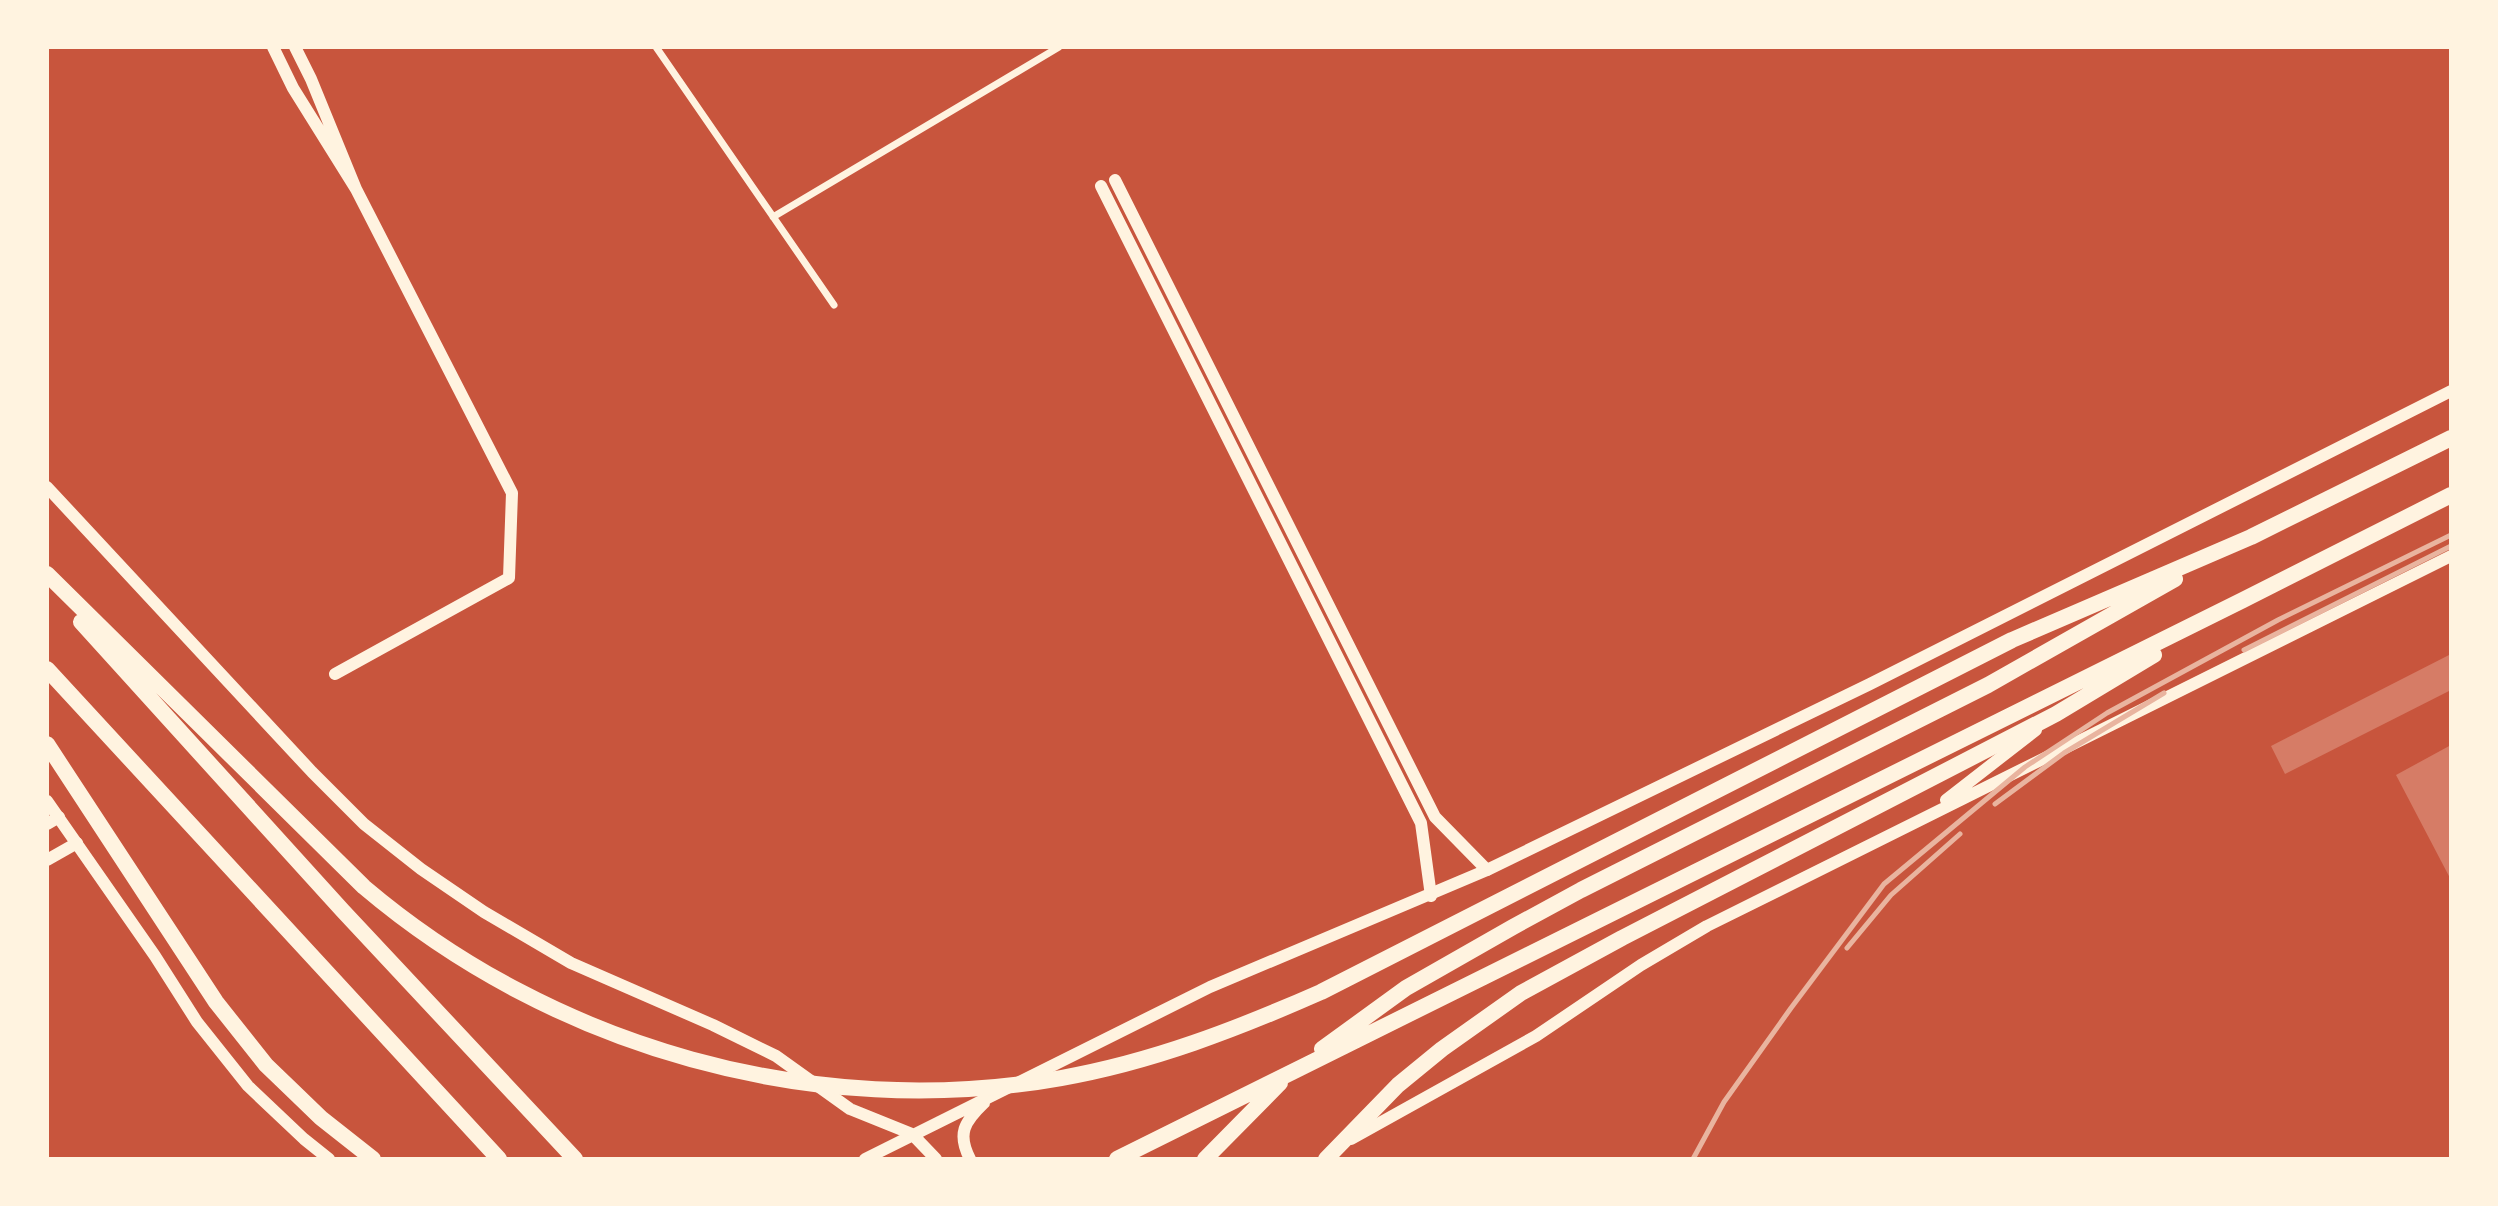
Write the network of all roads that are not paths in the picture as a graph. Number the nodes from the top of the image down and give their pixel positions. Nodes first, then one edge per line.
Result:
1 (273, 47) edge
2 (295, 47) edge
3 (1059, 47) edge
4 (660, 49) edge
5 (1115, 180) dead end
6 (1101, 186) dead end
7 (356, 189) junction
8 (773, 218) junction
9 (834, 305) dead end
10 (2451, 391) edge
11 (2451, 438) edge
12 (47, 487) edge
13 (2451, 495) edge
14 (2251, 537) junction
15 (2451, 556) edge
16 (47, 575) edge
17 (47, 585) edge
18 (2243, 600) junction
19 (47, 669) edge
20 (335, 674) dead end
21 (2056, 715) junction
22 (47, 744) edge
23 (47, 801) edge
24 (1923, 818) junction
25 (53, 821) edge
26 (78, 843) junction
27 (47, 860) edge
28 (1487, 870) junction
29 (1431, 896) junction
30 (994, 1093) junction
31 (912, 1134) junction
32 (329, 1159) edge
33 (373, 1159) edge
34 (499, 1159) edge
35 (575, 1159) edge
36 (865, 1159) edge
37 (936, 1159) edge
38 (970, 1159) edge
39 (1117, 1159) edge
40 (1205, 1159) edge
41 (1313, 1159) edge
42 (1326, 1159) edge

1 - 7 main road
2 - 7 main road
3 - 8 street
4 - 8 street
5 - 28 main road
6 - 29 main road
7 - 20 main road
8 - 9 street
10 - 28 main road
11 - 14 highway
12 - 31 main road
13 - 18 highway
14 - 16 highway
14 - 40 highway
15 - 24 main road
17 - 35 highway
18 - 21 highway
18 - 39 highway
19 - 34 highway
21 - 24 main road
21 - 42 highway
22 - 33 highway
23 - 25 main road
24 - 41 main road
25 - 26 main road
26 - 27 main road
26 - 32 main road
28 - 29 main road
29 - 30 main road
30 - 31 main road
30 - 38 main road
31 - 36 main road
31 - 37 main road

